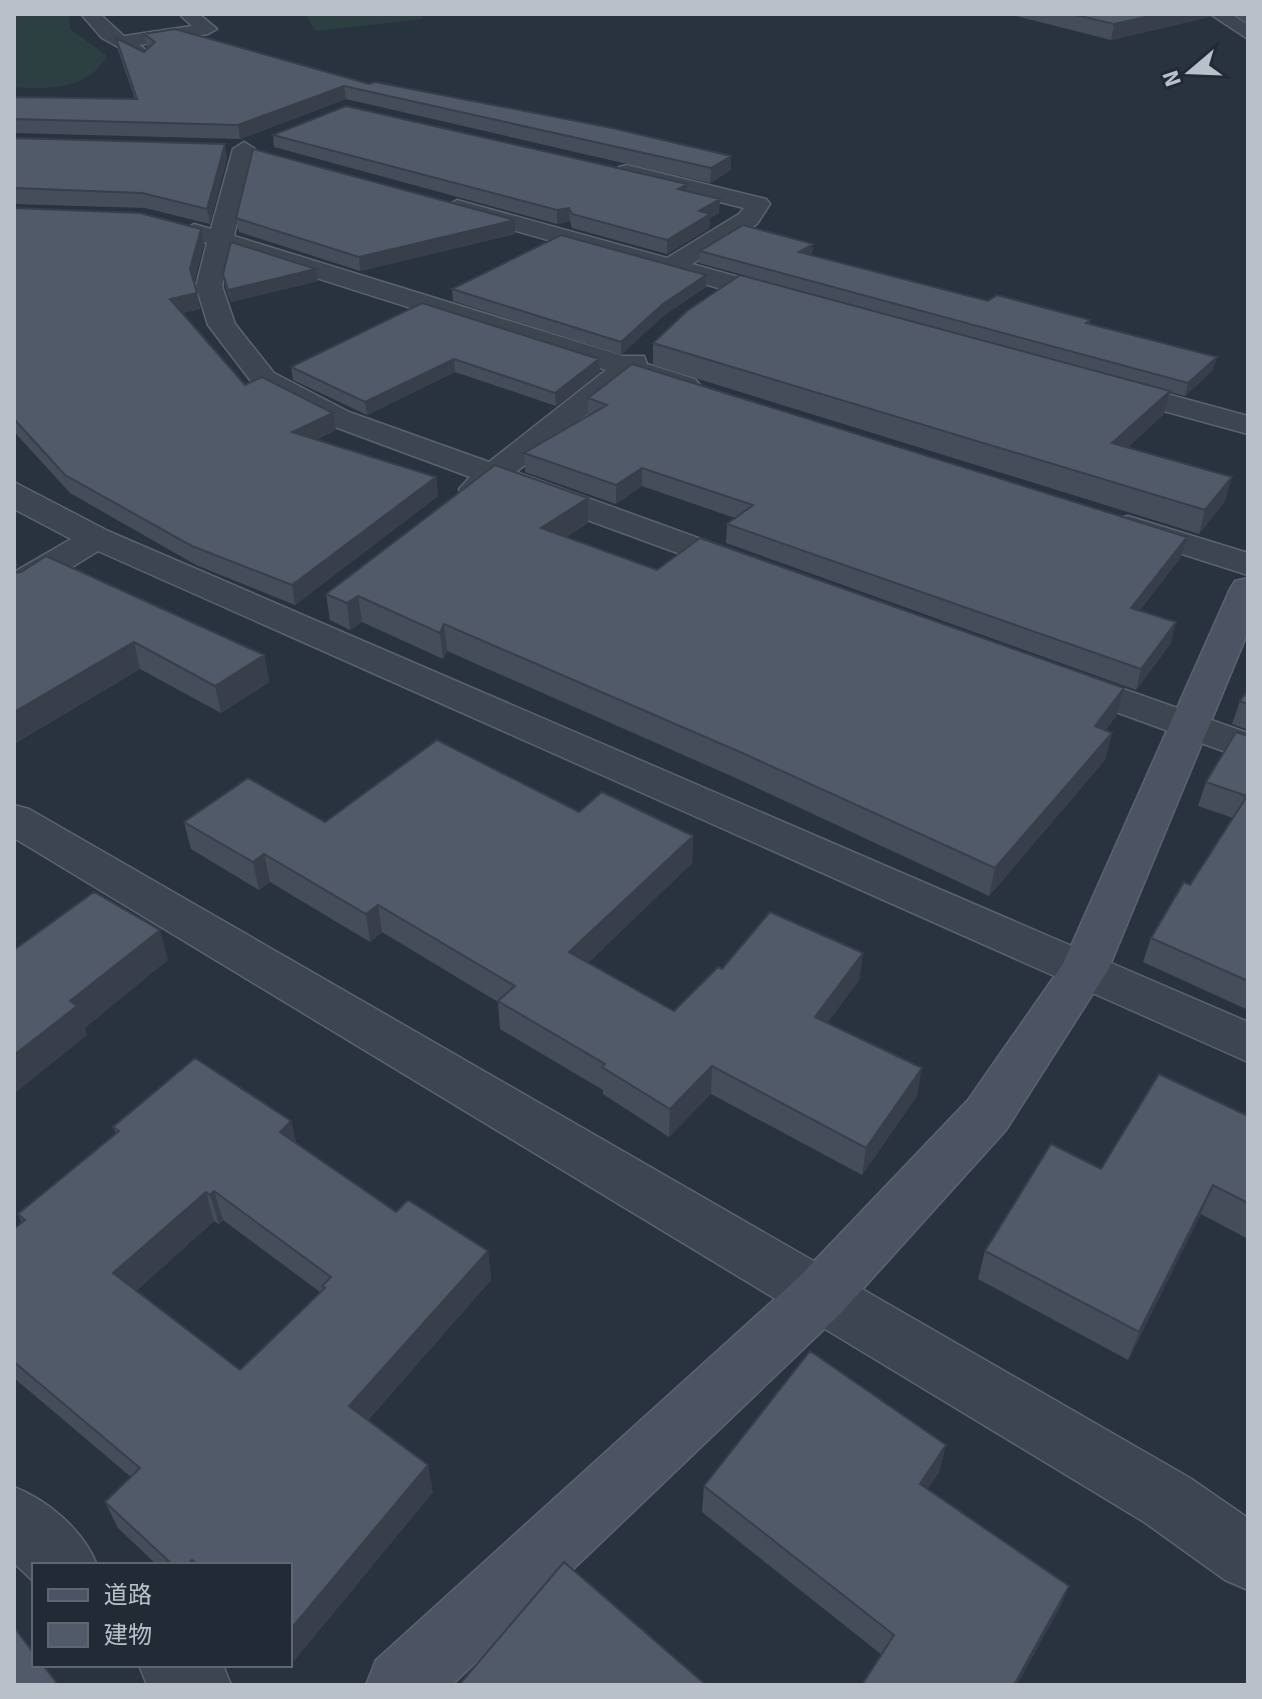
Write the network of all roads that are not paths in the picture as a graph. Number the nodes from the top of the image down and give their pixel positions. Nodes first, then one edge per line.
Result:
1 (90, 14) edge
2 (188, 14) edge
3 (1219, 14) edge
4 (1248, 33) edge
5 (119, 42) junction
6 (147, 57) edge
7 (214, 148) edge
8 (608, 167) edge
9 (436, 202) edge
10 (176, 226) edge
11 (221, 238) junction
12 (671, 266) junction
13 (809, 305) edge
14 (640, 356) junction
15 (1081, 379) edge
16 (719, 396) edge
17 (1248, 425) edge
18 (492, 476) junction
19 (14, 492) edge
20 (444, 513) edge
21 (1097, 516) edge
22 (96, 538) junction
23 (1248, 564) edge
24 (773, 576) edge
25 (14, 587) edge
26 (1248, 589) edge
27 (1039, 671) edge
28 (1187, 724) junction
29 (1248, 747) edge
30 (14, 819) edge
31 (1084, 970) junction
32 (1248, 1043) edge
33 (820, 1295) junction
34 (14, 1519) edge
35 (1248, 1557) edge
36 (62, 1563) edge
37 (176, 1667) edge
38 (196, 1685) edge
39 (401, 1685) edge

1 - 5 street
2 - 5 street
3 - 4 street
5 - 6 street
7 - 11 street
8 - 12 street
9 - 12 street
10 - 11 street
11 - 14 street
11 - 18 street
12 - 13 street
14 - 16 street
14 - 18 street
15 - 17 street
18 - 20 street
18 - 24 street
19 - 22 street
21 - 23 street
22 - 25 street
22 - 31 street
26 - 28 street
27 - 28 street
28 - 29 street
28 - 31 street
30 - 33 street
31 - 32 street
31 - 33 street
33 - 35 street
33 - 39 street
34 - 36 street
37 - 38 street

